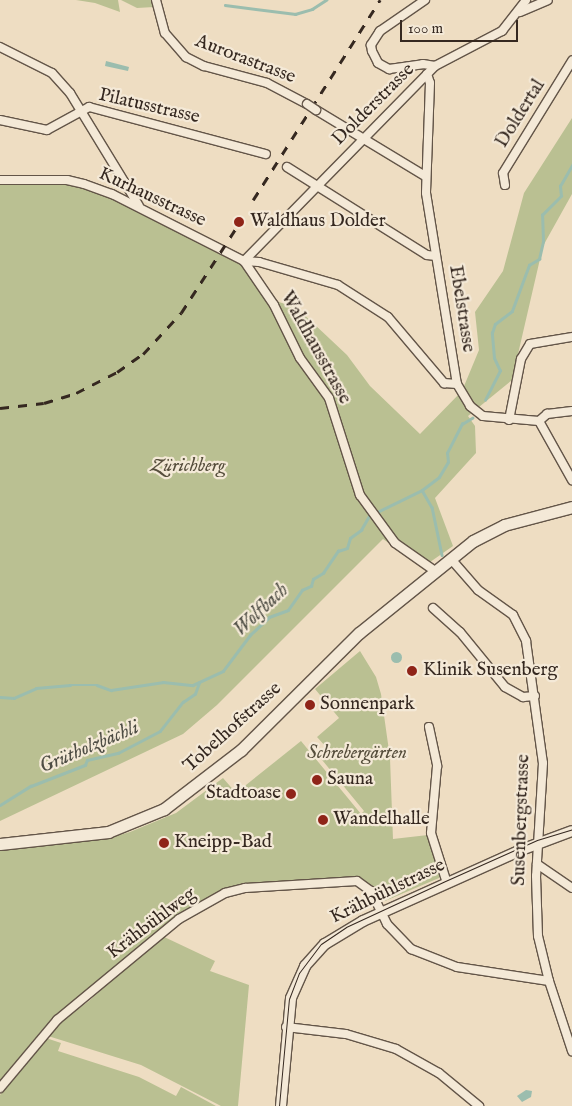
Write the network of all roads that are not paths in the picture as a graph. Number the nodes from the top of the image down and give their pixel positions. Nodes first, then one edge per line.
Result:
1 (156, 0) edge
2 (425, 0) edge
3 (526, 0) edge
4 (548, 0) edge
5 (520, 12) junction
6 (0, 47) edge
7 (572, 61) edge
8 (435, 66) junction
9 (428, 74) junction
10 (83, 111) junction
11 (0, 120) edge
12 (362, 139) junction
13 (266, 154) dead end
14 (287, 167) dead end
15 (425, 176) junction
16 (0, 180) edge
17 (505, 184) dead end
18 (317, 187) junction
19 (140, 208) junction
20 (253, 252) junction
21 (436, 256) junction
22 (244, 262) junction
23 (256, 262) junction
24 (572, 337) edge
25 (457, 384) junction
26 (572, 411) edge
27 (509, 420) junction
28 (538, 421) junction
29 (572, 480) edge
30 (572, 507) edge
31 (451, 558) junction
32 (435, 571) junction
33 (434, 608) dead end
34 (535, 696) junction
35 (429, 727) dead end
36 (572, 831) edge
37 (537, 843) junction
38 (0, 844) edge
39 (537, 864) junction
40 (447, 883) junction
41 (572, 888) edge
42 (382, 912) junction
43 (549, 981) junction
44 (286, 1027) junction
45 (572, 1051) edge
46 (0, 1088) edge
47 (281, 1106) edge
48 (479, 1106) edge

1 - 12 street, Aurorastrasse, bridge
2 - 8 street
3 - 5 street
4 - 5 street, Dolderstrasse
5 - 8 street, Dolderstrasse
6 - 10 street
7 - 17 street, Doldertal
8 - 9 street, Dolderstrasse
9 - 12 street, Dolderstrasse
9 - 15 street, Ebelstrasse
10 - 11 street, Pilatusstrasse
10 - 13 street, Pilatusstrasse
10 - 19 street
12 - 15 street, Aurorastrasse
12 - 18 street, Dolderstrasse
14 - 18 street
15 - 21 street, Ebelstrasse
16 - 19 street, Kurhausstrasse
18 - 20 street, Dolderstrasse
18 - 21 street
19 - 22 street, Kurhausstrasse
20 - 22 street, Dolderstrasse
20 - 23 street
21 - 25 street, Ebelstrasse
22 - 23 street, Kurhausstrasse
22 - 32 street, Waldhausstrasse
23 - 25 street, Kurhausstrasse
24 - 27 street
25 - 27 street, Ebelstrasse
26 - 28 street
27 - 28 street, Ebelstrasse
28 - 29 street
30 - 31 main road, Tobelhofstrasse
31 - 32 main road, Tobelhofstrasse
31 - 34 street, Susenbergstrasse
32 - 38 main road, Tobelhofstrasse
33 - 34 street
34 - 37 street, Susenbergstrasse
35 - 40 street
36 - 37 street, Krähbühlstrasse
37 - 39 street, Susenbergstrasse
37 - 40 street, Krähbühlstrasse
39 - 41 street
39 - 43 street, Susenbergstrasse
40 - 42 street, Krähbühlstrasse
42 - 43 street, Krähbühlweg
42 - 44 street, Krähbühlstrasse
42 - 46 street, Krähbühlweg
43 - 45 street, Susenbergstrasse
44 - 47 street, Krähbühlstrasse
44 - 48 street

